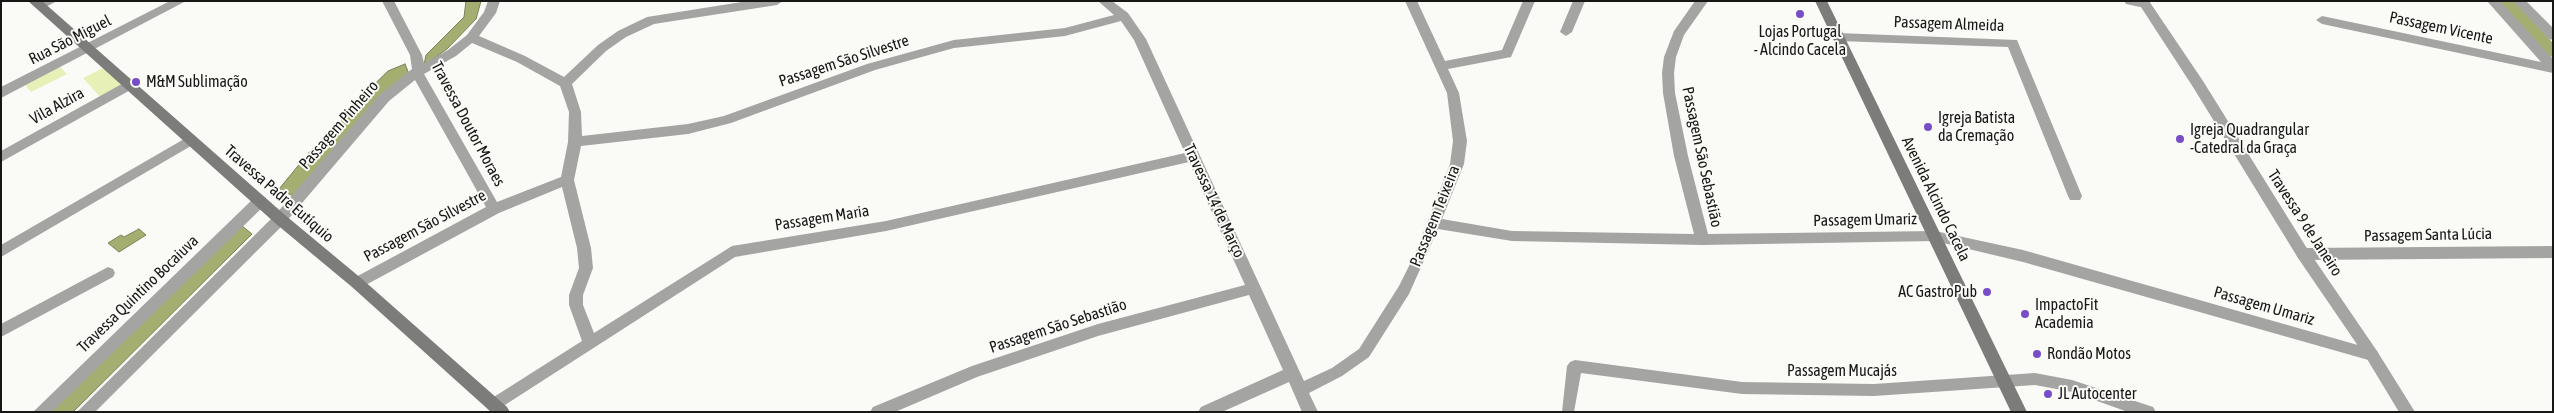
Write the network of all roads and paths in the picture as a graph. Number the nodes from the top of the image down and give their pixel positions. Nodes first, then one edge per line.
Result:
1 (180, 1) edge
2 (388, 1) edge
3 (494, 1) edge
4 (777, 1) edge
5 (1104, 1) edge
6 (1411, 1) edge
7 (1529, 1) edge
8 (1579, 1) edge
9 (1702, 1) edge
10 (1821, 1) edge
11 (2130, 1) edge
12 (2493, 1) edge
13 (2519, 1) edge
14 (42, 3) edge
15 (2144, 3) edge
16 (1124, 16) junction
17 (2322, 20) dead end
18 (1566, 32) dead end
19 (2553, 36) edge
20 (1838, 37) junction
21 (472, 38) junction
22 (90, 49) junction
23 (1441, 66) junction
24 (2553, 68) edge
25 (417, 70) junction
26 (565, 83) junction
27 (130, 85) junction
28 (1, 93) edge
29 (191, 140) junction
30 (575, 142) junction
31 (1194, 156) junction
32 (1, 157) edge
33 (567, 180) junction
34 (2075, 196) dead end
35 (260, 201) junction
36 (494, 209) junction
37 (280, 219) junction
38 (1434, 223) junction
39 (1934, 236) junction
40 (1702, 240) junction
41 (1, 252) edge
42 (2553, 252) edge
43 (2303, 254) junction
44 (108, 274) dead end
45 (357, 283) junction
46 (1254, 288) junction
47 (1, 331) edge
48 (590, 342) junction
49 (2372, 355) junction
50 (1293, 373) junction
51 (2004, 381) junction
52 (1300, 390) junction
53 (498, 408) edge
54 (1568, 409) dead end
55 (41, 412) edge
56 (85, 412) edge
57 (878, 412) edge
58 (1206, 412) edge
59 (1310, 412) edge
60 (2019, 412) edge
61 (2148, 412) edge
62 (2407, 412) edge

1 - 22 street, Rua São Miguel
2 - 25 street, Travessa Doutor Moraes
3 - 21 street, Passagem Pinheiro
4 - 26 street
5 - 16 street, Travessa 14 de Março
6 - 23 street, Passagem Teixeira
7 - 23 street
8 - 18 street
9 - 40 street, Passagem São Sebastião
10 - 20 main road, Avenida Alcindo Cacela
11 - 15 street
12 - 24 street
13 - 19 street
14 - 22 main road, Travessa Padre Eutíquio
15 - 43 street, Travessa 9 de Janeiro
16 - 30 street, Passagem São Silvestre
16 - 31 street, Travessa 14 de Março
17 - 24 street, Passagem Vicente
20 - 34 street, Passagem Almeida
20 - 39 main road, Avenida Alcindo Cacela
21 - 25 street, Passagem Pinheiro
21 - 26 street
22 - 27 main road, Travessa Padre Eutíquio
22 - 28 street, Rua São Miguel
23 - 38 street, Passagem Teixeira
25 - 36 street, Travessa Doutor Moraes
25 - 37 street, Passagem Pinheiro
26 - 30 street
27 - 29 main road, Travessa Padre Eutíquio
27 - 32 street, Vila Alzira
29 - 35 main road, Travessa Padre Eutíquio
29 - 41 street
30 - 33 street
31 - 46 street, Travessa 14 de Março
31 - 48 street, Passagem Maria
33 - 36 street, Passagem São Silvestre
33 - 48 street
35 - 37 main road, Travessa Padre Eutíquio
35 - 55 street, Travessa Quintino Bocaiuva
36 - 45 street, Passagem São Silvestre
37 - 45 main road, Travessa Padre Eutíquio
37 - 56 street
38 - 40 street, Passagem Umariz
38 - 52 street, Passagem Teixeira
39 - 40 street, Passagem Umariz
39 - 49 street, Passagem Umariz
39 - 51 main road, Avenida Alcindo Cacela
42 - 43 street, Passagem Santa Lúcia
43 - 49 street, Travessa 9 de Janeiro
44 - 47 street
45 - 53 main road, Travessa Padre Eutíquio
46 - 50 street, Travessa 14 de Março
46 - 57 street, Passagem São Sebastião
48 - 53 street, Passagem Maria
49 - 62 street, Travessa 9 de Janeiro
50 - 52 street, Travessa 14 de Março
50 - 58 street
51 - 54 street, Passagem Mucajás
51 - 60 main road, Avenida Alcindo Cacela
51 - 61 street, Passagem Mucajás
52 - 59 street, Travessa 14 de Março

